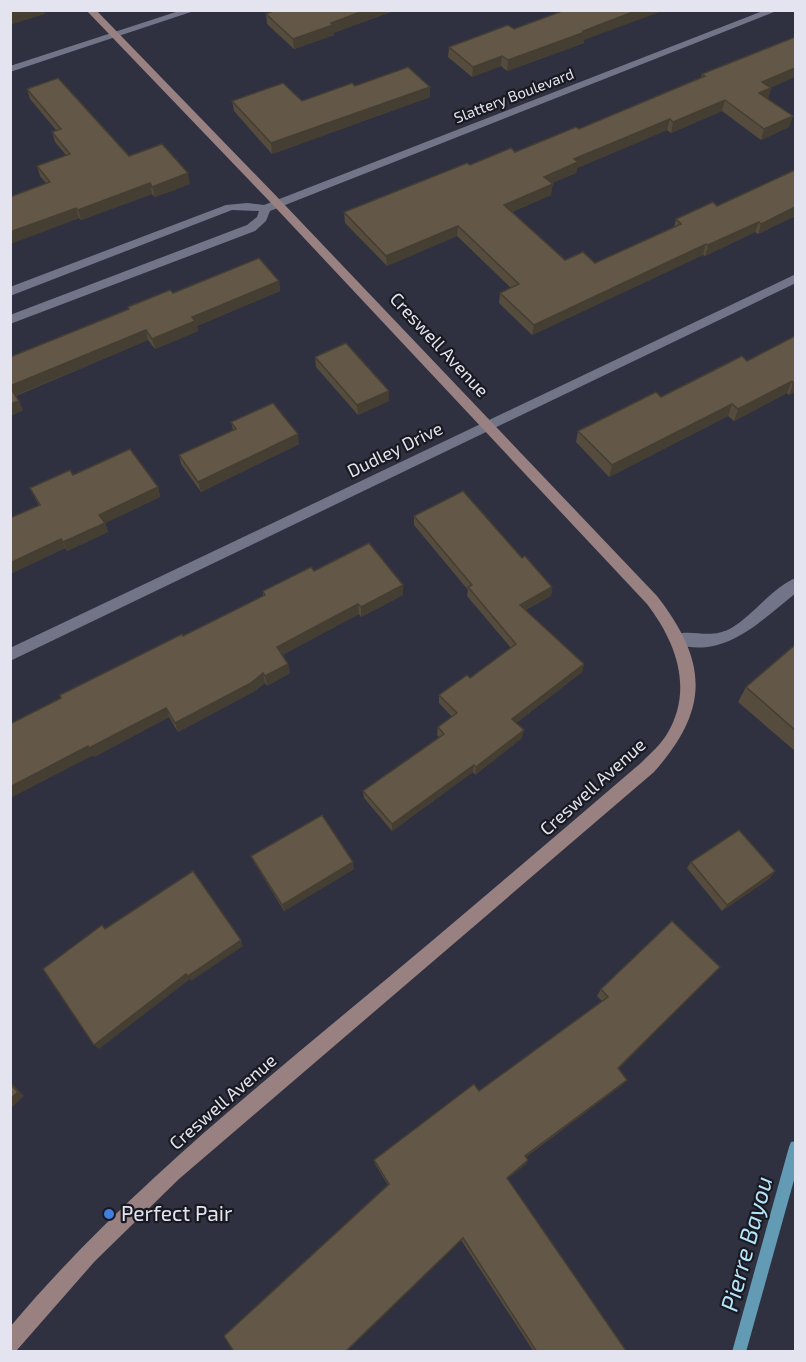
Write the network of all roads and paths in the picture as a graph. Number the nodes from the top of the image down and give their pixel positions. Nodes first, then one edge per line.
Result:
1 (90, 10) edge
2 (193, 10) edge
3 (775, 10) edge
4 (115, 36) junction
5 (10, 69) edge
6 (272, 206) junction
7 (795, 278) edge
8 (10, 292) edge
9 (10, 320) edge
10 (489, 426) junction
11 (795, 584) edge
12 (679, 639) junction
13 (10, 655) edge
14 (10, 1343) edge

1 - 4 street, Creswell Avenue
2 - 4 street
3 - 6 street, Slattery Boulevard
4 - 5 street
4 - 6 street, Creswell Avenue
6 - 8 street, Slattery Boulevard
6 - 9 street, Slattery Boulevard
6 - 10 street, Creswell Avenue
7 - 10 street, Dudley Drive
10 - 12 street, Creswell Avenue
10 - 13 street, Dudley Drive
11 - 12 street
12 - 14 street, Creswell Avenue

